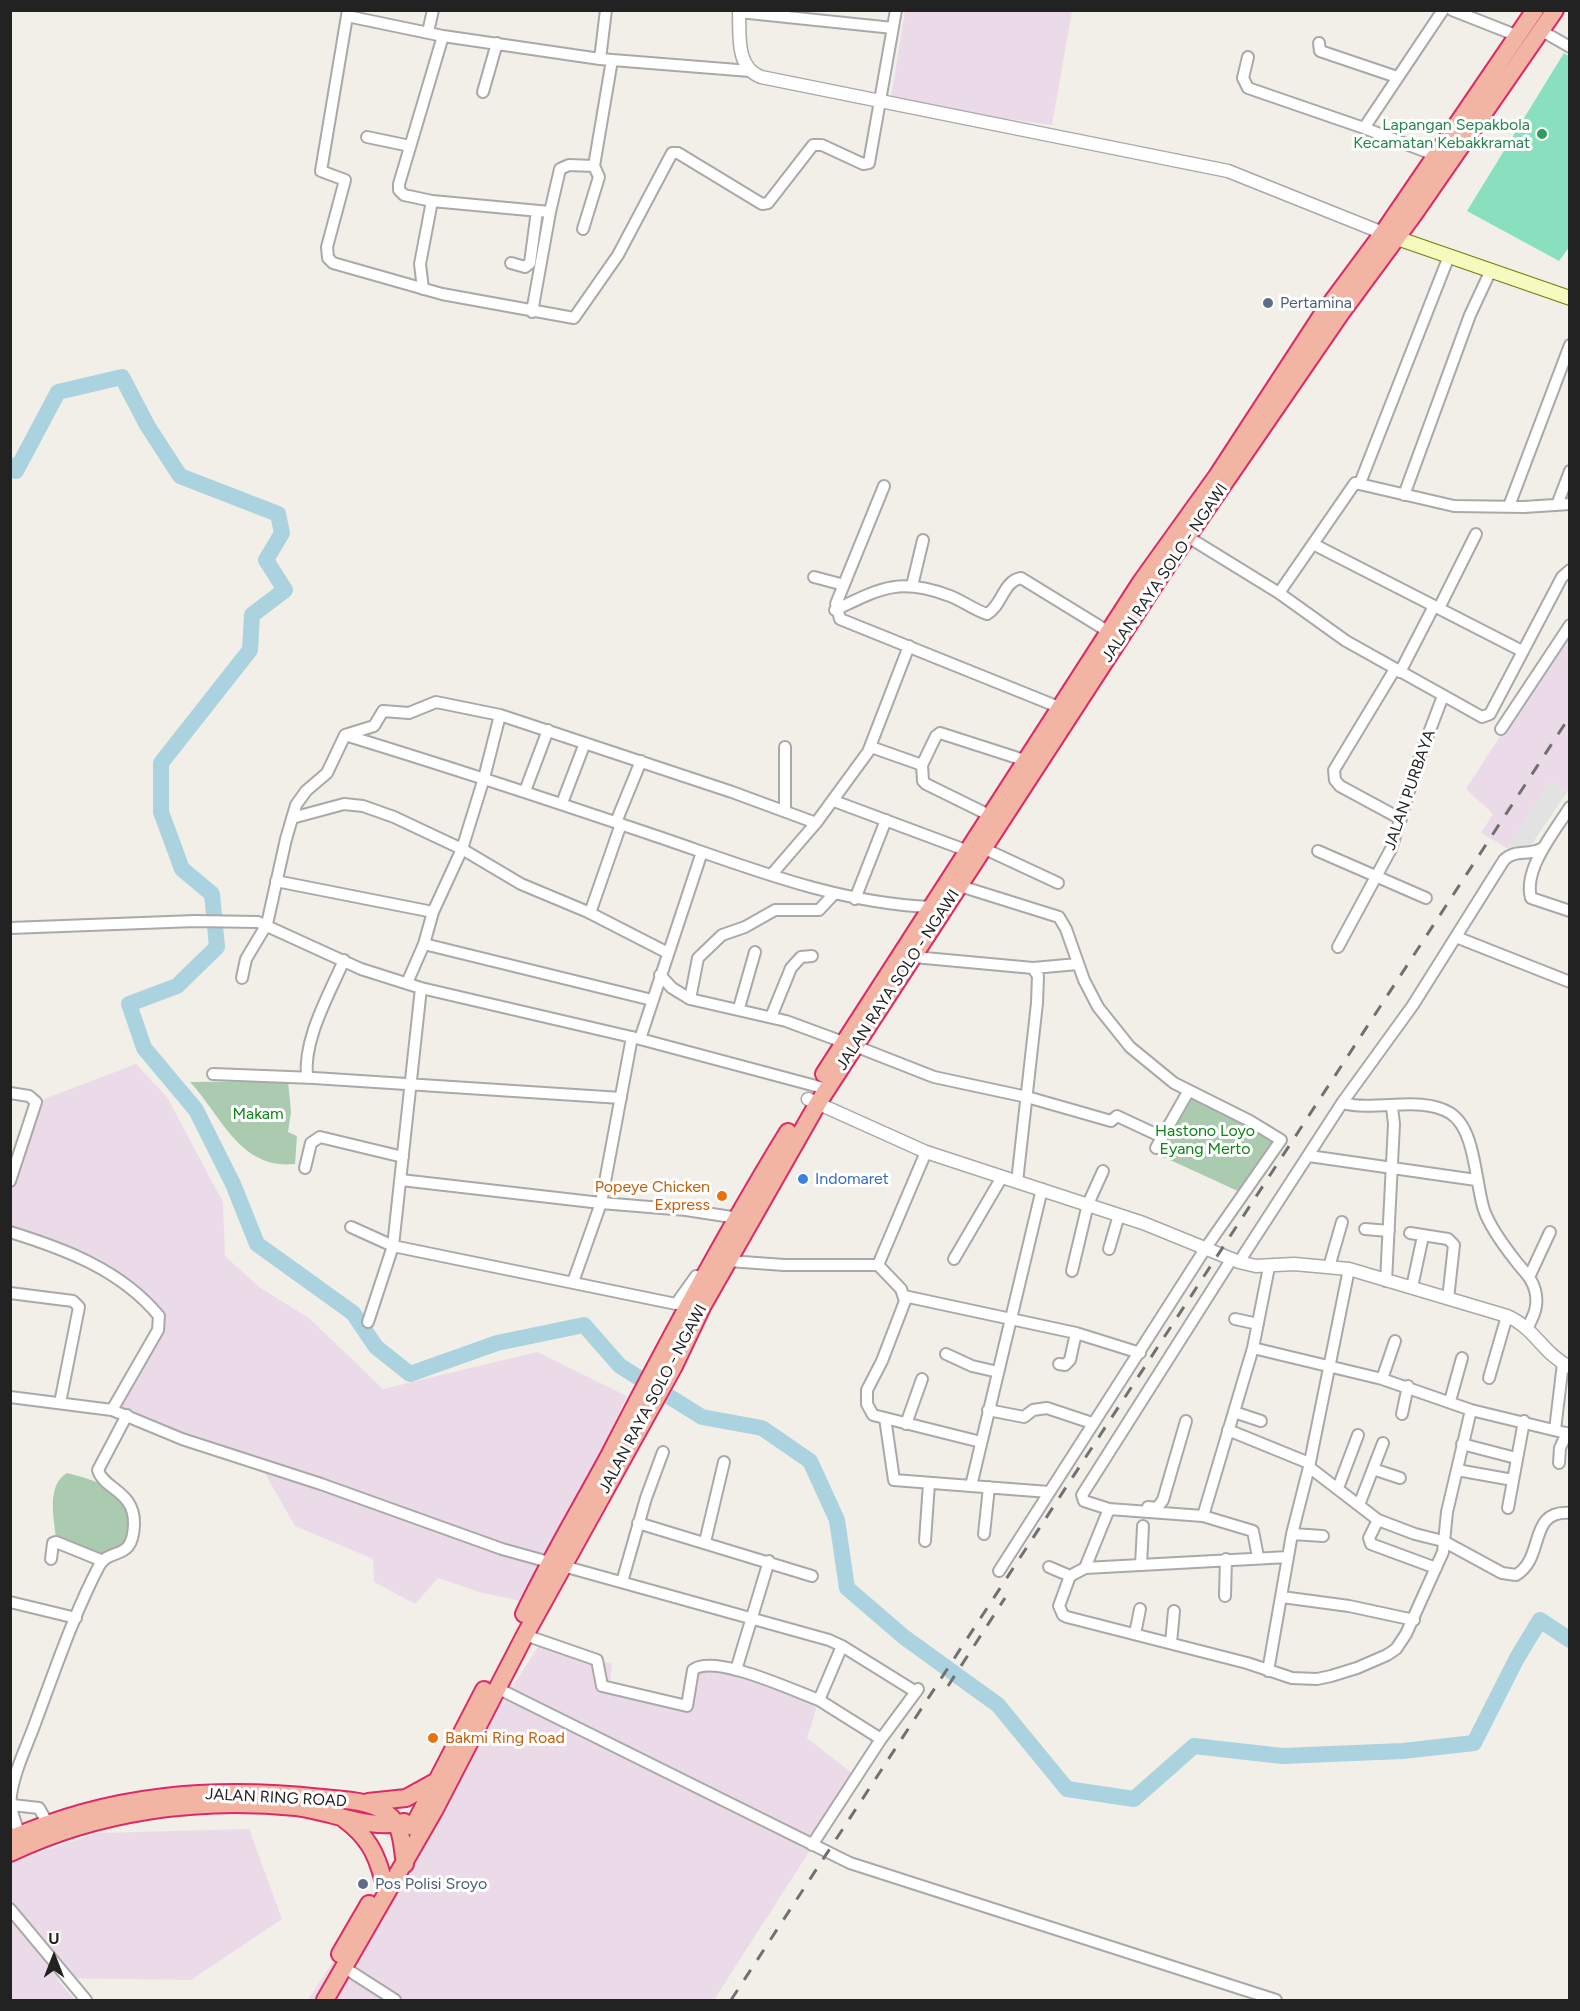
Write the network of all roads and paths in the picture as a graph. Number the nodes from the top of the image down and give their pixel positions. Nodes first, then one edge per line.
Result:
1 (433, 10) edge
2 (606, 10) edge
3 (896, 10) edge
4 (1443, 10) edge
5 (1452, 10) edge
6 (1535, 10) edge
7 (1555, 10) edge
8 (739, 11) edge
9 (347, 13) edge
10 (893, 28) junction
11 (1542, 31) junction
12 (428, 32) junction
13 (443, 36) junction
14 (1518, 36) junction
15 (497, 43) junction
16 (1319, 43) dead end
17 (1569, 48) edge
18 (1248, 57) dead end
19 (600, 59) junction
20 (612, 60) junction
21 (750, 71) junction
22 (1397, 76) junction
23 (483, 92) dead end
24 (882, 101) junction
25 (1364, 128) junction
26 (367, 137) dead end
27 (410, 146) junction
28 (1436, 155) junction
29 (594, 166) junction
30 (432, 201) junction
31 (537, 211) junction
32 (550, 212) junction
33 (583, 229) dead end
34 (1390, 236) junction
35 (1449, 256) junction
36 (511, 263) dead end
37 (1491, 270) junction
38 (423, 289) junction
39 (1569, 298) edge
40 (532, 312) junction
41 (1569, 345) edge
42 (1569, 471) edge
43 (1360, 483) junction
44 (884, 486) dead end
45 (1404, 495) junction
46 (1569, 504) edge
47 (1557, 505) junction
48 (1509, 506) junction
49 (1476, 534) dead end
50 (1188, 537) junction
51 (923, 540) dead end
52 (1315, 544) junction
53 (1569, 570) edge
54 (814, 577) dead end
55 (844, 585) junction
56 (912, 586) junction
57 (1279, 593) junction
58 (1437, 607) junction
59 (835, 610) junction
60 (1569, 624) edge
61 (1108, 632) junction
62 (909, 646) junction
63 (1522, 651) junction
64 (1398, 670) junction
65 (1443, 696) junction
66 (1061, 708) junction
67 (500, 715) junction
68 (1501, 729) dead end
69 (548, 730) junction
70 (345, 735) junction
71 (585, 743) junction
72 (785, 747) dead end
73 (871, 747) junction
74 (641, 761) junction
75 (1027, 761) junction
76 (922, 765) junction
77 (484, 778) junction
78 (525, 792) junction
79 (834, 801) junction
80 (562, 803) junction
81 (1569, 807) edge
82 (785, 810) junction
83 (990, 816) junction
84 (292, 818) junction
85 (1401, 819) junction
86 (886, 820) junction
87 (618, 823) junction
88 (816, 823) junction
89 (462, 849) junction
90 (985, 849) junction
91 (1541, 849) junction
92 (968, 851) junction
93 (1318, 851) dead end
94 (702, 852) junction
95 (772, 874) junction
96 (1376, 875) junction
97 (276, 881) junction
98 (1058, 883) dead end
99 (960, 886) junction
100 (833, 895) junction
101 (1425, 898) dead end
102 (855, 899) junction
103 (931, 907) junction
104 (1569, 910) edge
105 (433, 912) junction
106 (590, 913) junction
107 (267, 924) junction
108 (10, 928) edge
109 (1456, 937) junction
110 (424, 944) junction
111 (1338, 947) dead end
112 (755, 952) dead end
113 (668, 953) junction
114 (812, 957) dead end
115 (914, 957) junction
116 (344, 960) junction
117 (1078, 964) junction
118 (1034, 968) junction
119 (660, 975) junction
120 (242, 978) dead end
121 (1569, 982) edge
122 (407, 983) junction
123 (421, 988) junction
124 (690, 999) junction
125 (652, 1000) junction
126 (739, 1008) junction
127 (771, 1017) junction
128 (636, 1038) junction
129 (849, 1044) junction
130 (213, 1074) dead end
131 (307, 1077) junction
132 (410, 1085) junction
133 (1188, 1092) junction
134 (10, 1094) edge
135 (818, 1094) junction
136 (1027, 1097) junction
137 (621, 1098) junction
138 (1342, 1103) junction
139 (1392, 1107) junction
140 (1162, 1137) junction
141 (1156, 1148) dead end
142 (926, 1152) junction
143 (1309, 1156) junction
144 (403, 1157) junction
145 (14, 1159) edge
146 (305, 1168) dead end
147 (1392, 1168) junction
148 (1102, 1171) dead end
149 (1002, 1178) junction
150 (400, 1180) junction
151 (1476, 1180) junction
152 (10, 1181) edge
153 (1017, 1182) junction
154 (1042, 1189) junction
155 (601, 1203) junction
156 (1088, 1204) junction
157 (1119, 1215) junction
158 (735, 1217) junction
159 (1342, 1222) dead end
160 (351, 1227) dead end
161 (1365, 1229) dead end
162 (1389, 1231) junction
163 (10, 1232) edge
164 (1550, 1232) dead end
165 (1410, 1233) dead end
166 (1423, 1236) junction
167 (393, 1246) junction
168 (1108, 1249) dead end
169 (1205, 1249) junction
170 (954, 1259) dead end
171 (1235, 1261) junction
172 (729, 1262) junction
173 (878, 1265) junction
174 (1269, 1267) junction
175 (1329, 1267) junction
176 (1349, 1269) junction
177 (1072, 1271) dead end
178 (1530, 1275) junction
179 (1386, 1281) junction
180 (573, 1282) junction
181 (1412, 1287) junction
182 (10, 1293) edge
183 (904, 1296) junction
184 (1448, 1299) junction
185 (1507, 1316) junction
186 (1011, 1318) junction
187 (1235, 1319) dead end
188 (368, 1322) dead end
189 (1258, 1324) junction
190 (1527, 1329) junction
191 (1076, 1333) junction
192 (1395, 1341) dead end
193 (1253, 1348) junction
194 (1140, 1353) junction
195 (946, 1354) dead end
196 (1462, 1358) dead end
197 (1059, 1364) dead end
198 (1566, 1365) edge
199 (1329, 1368) junction
200 (663, 1369) junction
201 (998, 1372) junction
202 (1489, 1378) dead end
203 (922, 1379) dead end
204 (1382, 1379) junction
205 (1408, 1386) junction
206 (10, 1397) edge
207 (1450, 1401) junction
208 (60, 1402) junction
209 (112, 1410) junction
210 (988, 1410) junction
211 (1472, 1410) junction
212 (1234, 1412) junction
213 (1402, 1414) dead end
214 (127, 1415) junction
215 (885, 1418) junction
216 (1186, 1421) dead end
217 (1261, 1421) dead end
218 (1524, 1421) junction
219 (1092, 1423) junction
220 (906, 1424) junction
221 (1228, 1430) junction
222 (1555, 1430) junction
223 (1568, 1434) edge
224 (1358, 1435) dead end
225 (981, 1442) junction
226 (1383, 1443) dead end
227 (1462, 1444) junction
228 (663, 1452) dead end
229 (1516, 1458) junction
230 (724, 1462) dead end
231 (1559, 1463) dead end
232 (1309, 1465) junction
233 (1373, 1469) junction
234 (1457, 1470) junction
235 (1400, 1478) dead end
236 (1513, 1480) junction
237 (929, 1483) junction
238 (971, 1486) junction
239 (989, 1487) junction
240 (1338, 1488) junction
241 (1049, 1492) junction
242 (1359, 1505) junction
243 (1508, 1508) dead end
244 (1112, 1509) junction
245 (1569, 1513) edge
246 (1203, 1516) junction
247 (1378, 1520) junction
248 (638, 1523) junction
249 (1143, 1526) dead end
250 (984, 1534) dead end
251 (1292, 1534) junction
252 (1323, 1536) dead end
253 (925, 1541) dead end
254 (1444, 1541) junction
255 (705, 1542) junction
256 (1258, 1557) junction
257 (1288, 1557) junction
258 (51, 1559) dead end
259 (1226, 1559) junction
260 (103, 1560) junction
261 (769, 1561) junction
262 (556, 1563) junction
263 (1141, 1565) junction
264 (1049, 1567) dead end
265 (1085, 1568) junction
266 (1436, 1568) junction
267 (999, 1571) dead end
268 (812, 1576) dead end
269 (1070, 1576) junction
270 (622, 1582) junction
271 (1225, 1596) dead end
272 (1282, 1597) junction
273 (10, 1602) edge
274 (1140, 1609) dead end
275 (1174, 1611) dead end
276 (76, 1618) junction
277 (751, 1619) junction
278 (1414, 1620) junction
279 (1135, 1634) junction
280 (525, 1635) junction
281 (1171, 1643) junction
282 (842, 1646) junction
283 (736, 1670) junction
284 (1268, 1671) junction
285 (497, 1688) junction
286 (819, 1700) junction
287 (881, 1739) junction
288 (435, 1782) junction
289 (352, 1802) junction
290 (12, 1805) edge
291 (435, 1809) junction
292 (338, 1815) junction
293 (418, 1817) junction
294 (48, 1824) junction
295 (397, 1824) junction
296 (15, 1837) edge
297 (812, 1845) junction
298 (403, 1846) junction
299 (10, 1853) edge
300 (405, 1864) junction
301 (383, 1879) junction
302 (10, 1909) edge
303 (345, 1968) junction
304 (86, 2001) edge
305 (313, 2001) edge
306 (325, 2001) edge
307 (395, 2001) edge
308 (1276, 2001) edge

1 - 12 street
2 - 19 street
3 - 10 street
4 - 22 street
5 - 14 street
6 - 14 highway, JALAN RAYA SOLO - NGAWI
7 - 11 highway, JALAN RAYA SOLO - NGAWI
8 - 10 street
8 - 21 street
9 - 12 street
9 - 38 street
10 - 24 street
11 - 17 street
11 - 34 highway, JALAN RAYA SOLO - NGAWI
12 - 13 street
13 - 15 street
13 - 27 street
14 - 28 highway, JALAN RAYA SOLO - NGAWI
15 - 19 street
15 - 23 street
16 - 22 street
18 - 25 street
19 - 20 street
20 - 21 street
20 - 29 street
21 - 24 street
22 - 25 street
24 - 34 street
24 - 40 street
25 - 28 street
26 - 27 street
27 - 30 street
28 - 34 highway, JALAN RAYA SOLO - NGAWI
29 - 32 street
29 - 33 street
30 - 31 street
30 - 38 street
31 - 32 street
31 - 36 street
32 - 40 street
34 - 35 main road
34 - 50 highway, JALAN RAYA SOLO - NGAWI
34 - 61 highway, JALAN RAYA SOLO - NGAWI
35 - 37 main road
35 - 43 street
37 - 39 main road
37 - 45 street
38 - 40 street
41 - 48 street
42 - 47 street
43 - 45 street
43 - 52 street
44 - 55 street
45 - 48 street
46 - 47 street
47 - 48 street
49 - 58 street
50 - 57 street
50 - 90 highway, JALAN RAYA SOLO - NGAWI
51 - 56 street
52 - 57 street
52 - 58 street
53 - 63 street
54 - 55 street
55 - 59 street
56 - 59 street
56 - 61 street
57 - 64 street
58 - 63 street
58 - 64 street
59 - 62 street
60 - 68 street
61 - 66 highway, JALAN RAYA SOLO - NGAWI
62 - 66 street
62 - 73 street
63 - 65 street
64 - 65 street
64 - 85 street
65 - 85 street, JALAN PURBAYA
66 - 75 highway, JALAN RAYA SOLO - NGAWI
67 - 69 street
67 - 70 street
67 - 77 street
69 - 71 street
69 - 78 street
70 - 77 street
70 - 84 street
71 - 74 street
71 - 80 street
72 - 82 street
73 - 76 street
73 - 79 street
74 - 82 street
74 - 87 street
75 - 76 street
75 - 83 highway, JALAN RAYA SOLO - NGAWI
76 - 83 street
77 - 78 street
77 - 89 street
78 - 80 street
79 - 86 street
79 - 88 street
80 - 87 street
81 - 91 street
82 - 88 street
83 - 92 highway, JALAN RAYA SOLO - NGAWI
84 - 89 street
84 - 97 street
85 - 96 street, JALAN PURBAYA
86 - 92 street
86 - 102 street
87 - 94 street
87 - 106 street
88 - 95 street
89 - 105 street
89 - 106 street
90 - 98 street
90 - 99 highway, JALAN RAYA SOLO - NGAWI
91 - 104 street
91 - 109 street
92 - 103 highway, JALAN RAYA SOLO - NGAWI
93 - 96 street
94 - 95 street
94 - 113 street
95 - 100 street
96 - 101 street
96 - 111 street, JALAN PURBAYA
97 - 105 street
97 - 107 street
99 - 115 highway, JALAN RAYA SOLO - NGAWI
99 - 117 street
100 - 102 street
100 - 124 street
102 - 103 street
103 - 129 highway, JALAN RAYA SOLO - NGAWI
105 - 110 street
106 - 113 street
107 - 108 street
107 - 116 street
107 - 120 street
109 - 121 street
109 - 138 street
110 - 122 street
110 - 125 street
112 - 126 street
113 - 119 street
114 - 127 street
115 - 118 street
115 - 129 highway, JALAN RAYA SOLO - NGAWI
116 - 122 street
116 - 131 street
117 - 118 street
117 - 133 street
118 - 136 street
119 - 124 street
119 - 125 street
122 - 123 street
123 - 128 street
123 - 132 street
124 - 126 street
125 - 128 street
126 - 127 street
127 - 129 street
128 - 135 street
128 - 137 street
129 - 135 highway, JALAN RAYA SOLO - NGAWI
129 - 136 street
130 - 131 street
131 - 132 street
132 - 137 street
132 - 144 street
133 - 140 street
133 - 169 street
134 - 145 street
135 - 142 street
135 - 158 highway, JALAN RAYA SOLO - NGAWI
135 - 172 highway, JALAN RAYA SOLO - NGAWI
136 - 140 street
136 - 153 street
137 - 155 street
138 - 139 street
138 - 143 street
139 - 147 street
139 - 151 street
140 - 141 street
142 - 149 street
142 - 173 street
143 - 147 street
143 - 171 street
144 - 146 street
144 - 150 street
145 - 152 street
147 - 151 street
147 - 162 street
148 - 156 street
149 - 153 street
149 - 170 street
150 - 155 street
150 - 167 street
151 - 178 street
153 - 154 street
154 - 156 street
154 - 186 street
155 - 158 street
155 - 180 street
156 - 157 street
156 - 177 street
157 - 168 street
157 - 169 street
158 - 180 street
158 - 200 highway, JALAN RAYA SOLO - NGAWI
159 - 175 street
160 - 167 street
161 - 162 street
162 - 179 street
163 - 209 street
164 - 178 street
165 - 166 street
166 - 181 street
166 - 184 street
167 - 180 street
167 - 188 street
169 - 171 street
169 - 194 street
171 - 174 street
171 - 244 street
172 - 173 street
172 - 200 highway, JALAN RAYA SOLO - NGAWI
173 - 183 street
174 - 175 street
174 - 189 street
175 - 176 street
176 - 179 street
176 - 199 street
178 - 190 street
179 - 181 street
181 - 184 street
182 - 208 street
183 - 186 street
183 - 215 street
184 - 185 street
185 - 190 street
185 - 202 street
186 - 191 street
186 - 201 street
187 - 189 street
189 - 193 street
190 - 198 street
191 - 194 street
191 - 197 street
192 - 204 street
193 - 199 street
193 - 212 street
194 - 219 street
195 - 201 street
196 - 207 street
198 - 222 street
199 - 204 street
199 - 232 street
200 - 262 highway, JALAN RAYA SOLO - NGAWI
201 - 210 street
203 - 220 street
204 - 205 street
205 - 207 street
205 - 213 street
206 - 208 street
207 - 211 street
208 - 209 street
209 - 214 street
210 - 219 street
210 - 225 street
211 - 218 street
211 - 227 street
212 - 217 street
212 - 221 street
214 - 260 street
214 - 262 street
215 - 220 street
215 - 237 street
216 - 244 street
218 - 222 street
218 - 229 street
219 - 241 street
220 - 225 street
221 - 232 street
221 - 246 street
222 - 223 street
223 - 231 street
224 - 240 street
225 - 238 street
226 - 233 street
227 - 229 street
227 - 234 street
228 - 248 street
229 - 236 street
230 - 255 street
232 - 240 street
232 - 251 street
233 - 235 street
233 - 242 street
234 - 236 street
234 - 254 street
236 - 243 street
237 - 238 street
237 - 253 street
238 - 239 street
239 - 241 street
239 - 250 street
240 - 242 street
241 - 267 street
242 - 247 street
244 - 246 street
244 - 265 street
245 - 254 street
246 - 256 street
247 - 254 street
247 - 266 street
248 - 255 street
248 - 270 street
249 - 263 street
251 - 252 street
251 - 257 street
254 - 266 street
255 - 261 street
256 - 257 street
256 - 259 street
257 - 272 street
258 - 260 street
259 - 263 street
259 - 271 street
260 - 276 street
261 - 268 street
261 - 277 street
262 - 270 street
262 - 280 highway, JALAN RAYA SOLO - NGAWI
262 - 288 highway, JALAN RAYA SOLO - NGAWI
263 - 265 street
264 - 269 street
265 - 269 street
266 - 278 street
269 - 279 street
270 - 277 street
272 - 278 street
272 - 284 street
273 - 276 street
274 - 279 street
275 - 281 street
276 - 290 street
277 - 282 street
277 - 283 street
278 - 284 street
279 - 281 street
280 - 283 street
280 - 285 highway, JALAN RAYA SOLO - NGAWI
281 - 284 street
282 - 286 street
282 - 287 street
283 - 286 street
285 - 291 highway, JALAN RAYA SOLO - NGAWI
285 - 297 street
286 - 287 street
287 - 297 street
288 - 289 highway
288 - 293 highway, JALAN RAYA SOLO - NGAWI
289 - 294 highway, JALAN RING ROAD
289 - 295 highway, JALAN RING ROAD
290 - 294 street
290 - 296 street
291 - 293 highway
291 - 300 highway, JALAN RAYA SOLO - NGAWI
292 - 295 highway, JALAN RING ROAD
292 - 299 highway, JALAN RING ROAD
292 - 301 highway
293 - 295 highway
293 - 298 highway, JALAN RAYA SOLO - NGAWI
294 - 296 highway, JALAN RING ROAD
295 - 298 highway
297 - 308 street
298 - 300 highway
298 - 301 highway, JALAN RAYA SOLO - NGAWI
300 - 303 highway, JALAN RAYA SOLO - NGAWI
301 - 305 highway, JALAN RAYA SOLO - NGAWI
302 - 304 street
303 - 306 highway, JALAN RAYA SOLO - NGAWI
303 - 307 street

